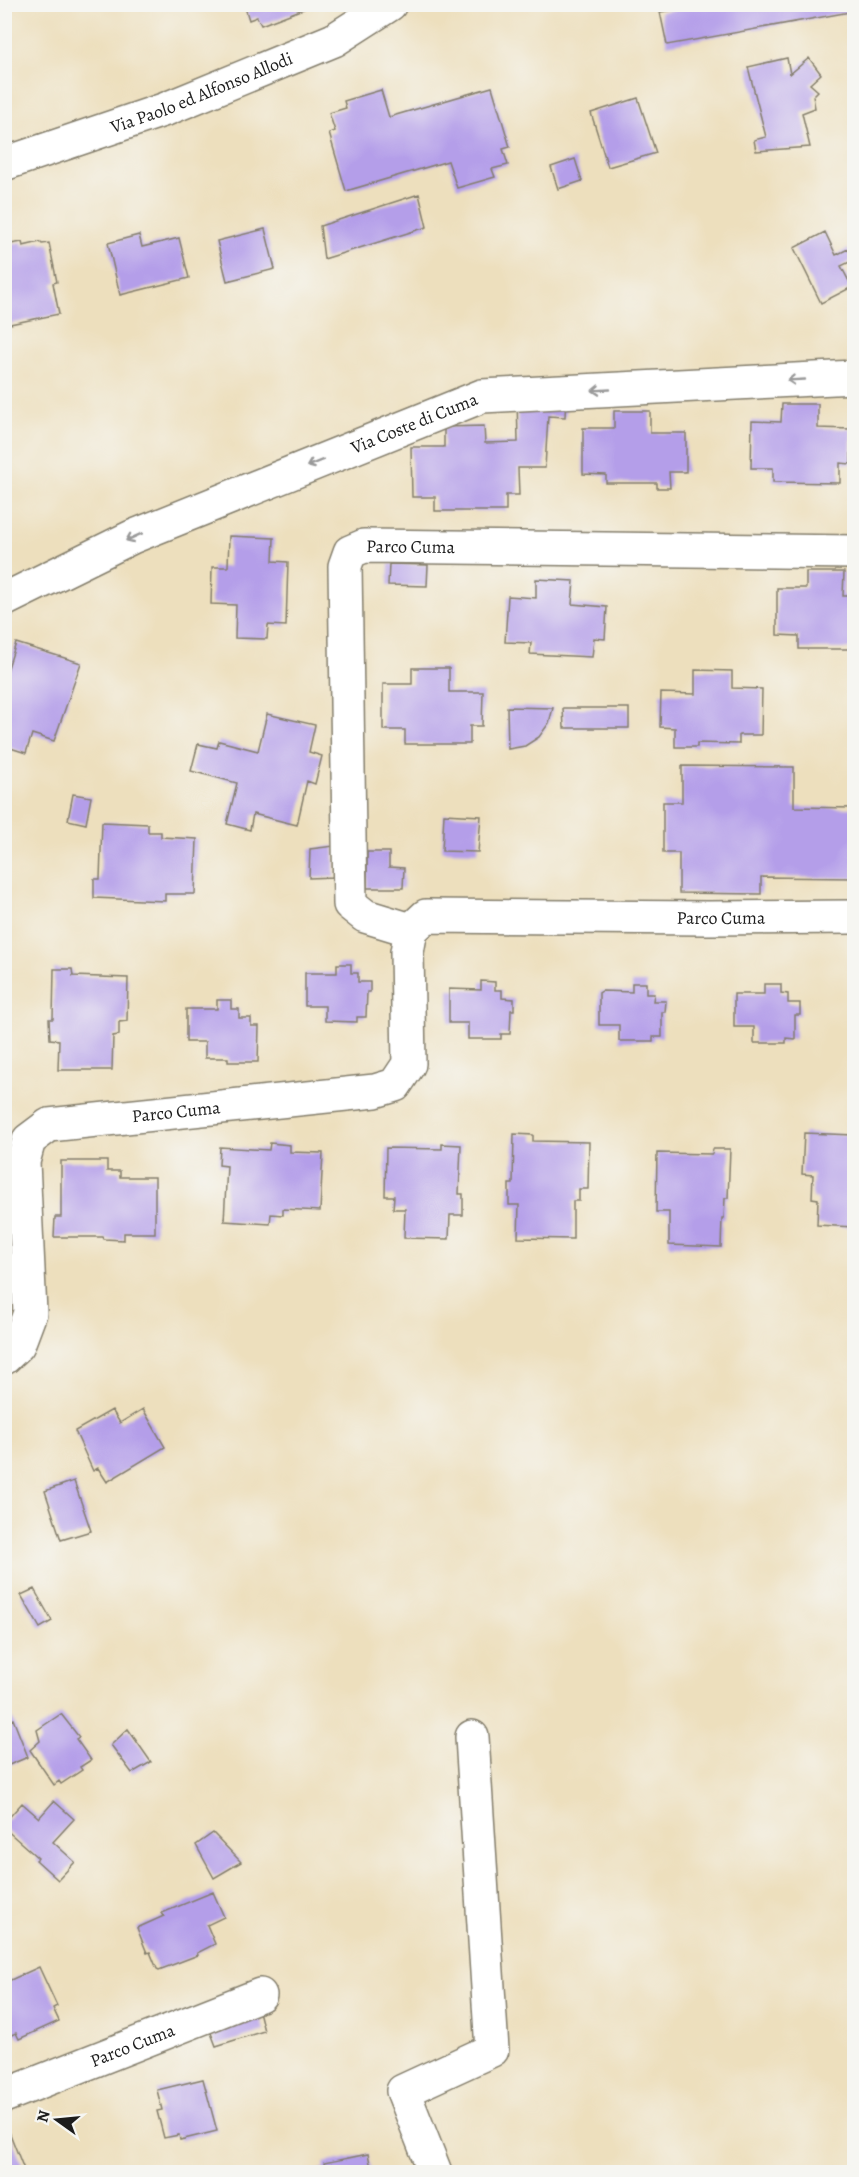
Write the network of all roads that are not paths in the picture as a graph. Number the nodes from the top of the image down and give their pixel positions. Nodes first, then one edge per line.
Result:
1 (390, 4) edge
2 (4, 164) edge
3 (855, 377) edge
4 (855, 552) edge
5 (4, 600) edge
6 (855, 917) edge
7 (411, 930) junction
8 (4, 1358) edge
9 (472, 1737) dead end
10 (260, 1995) dead end
11 (4, 2096) edge
12 (435, 2172) edge

1 - 2 street, Via Paolo ed Alfonso Allodi
3 -> 5 street, Via Coste di Cuma
4 - 7 street, Parco Cuma
6 - 7 street, Parco Cuma
7 - 8 street, Parco Cuma
9 - 12 street
10 - 11 street, Parco Cuma

